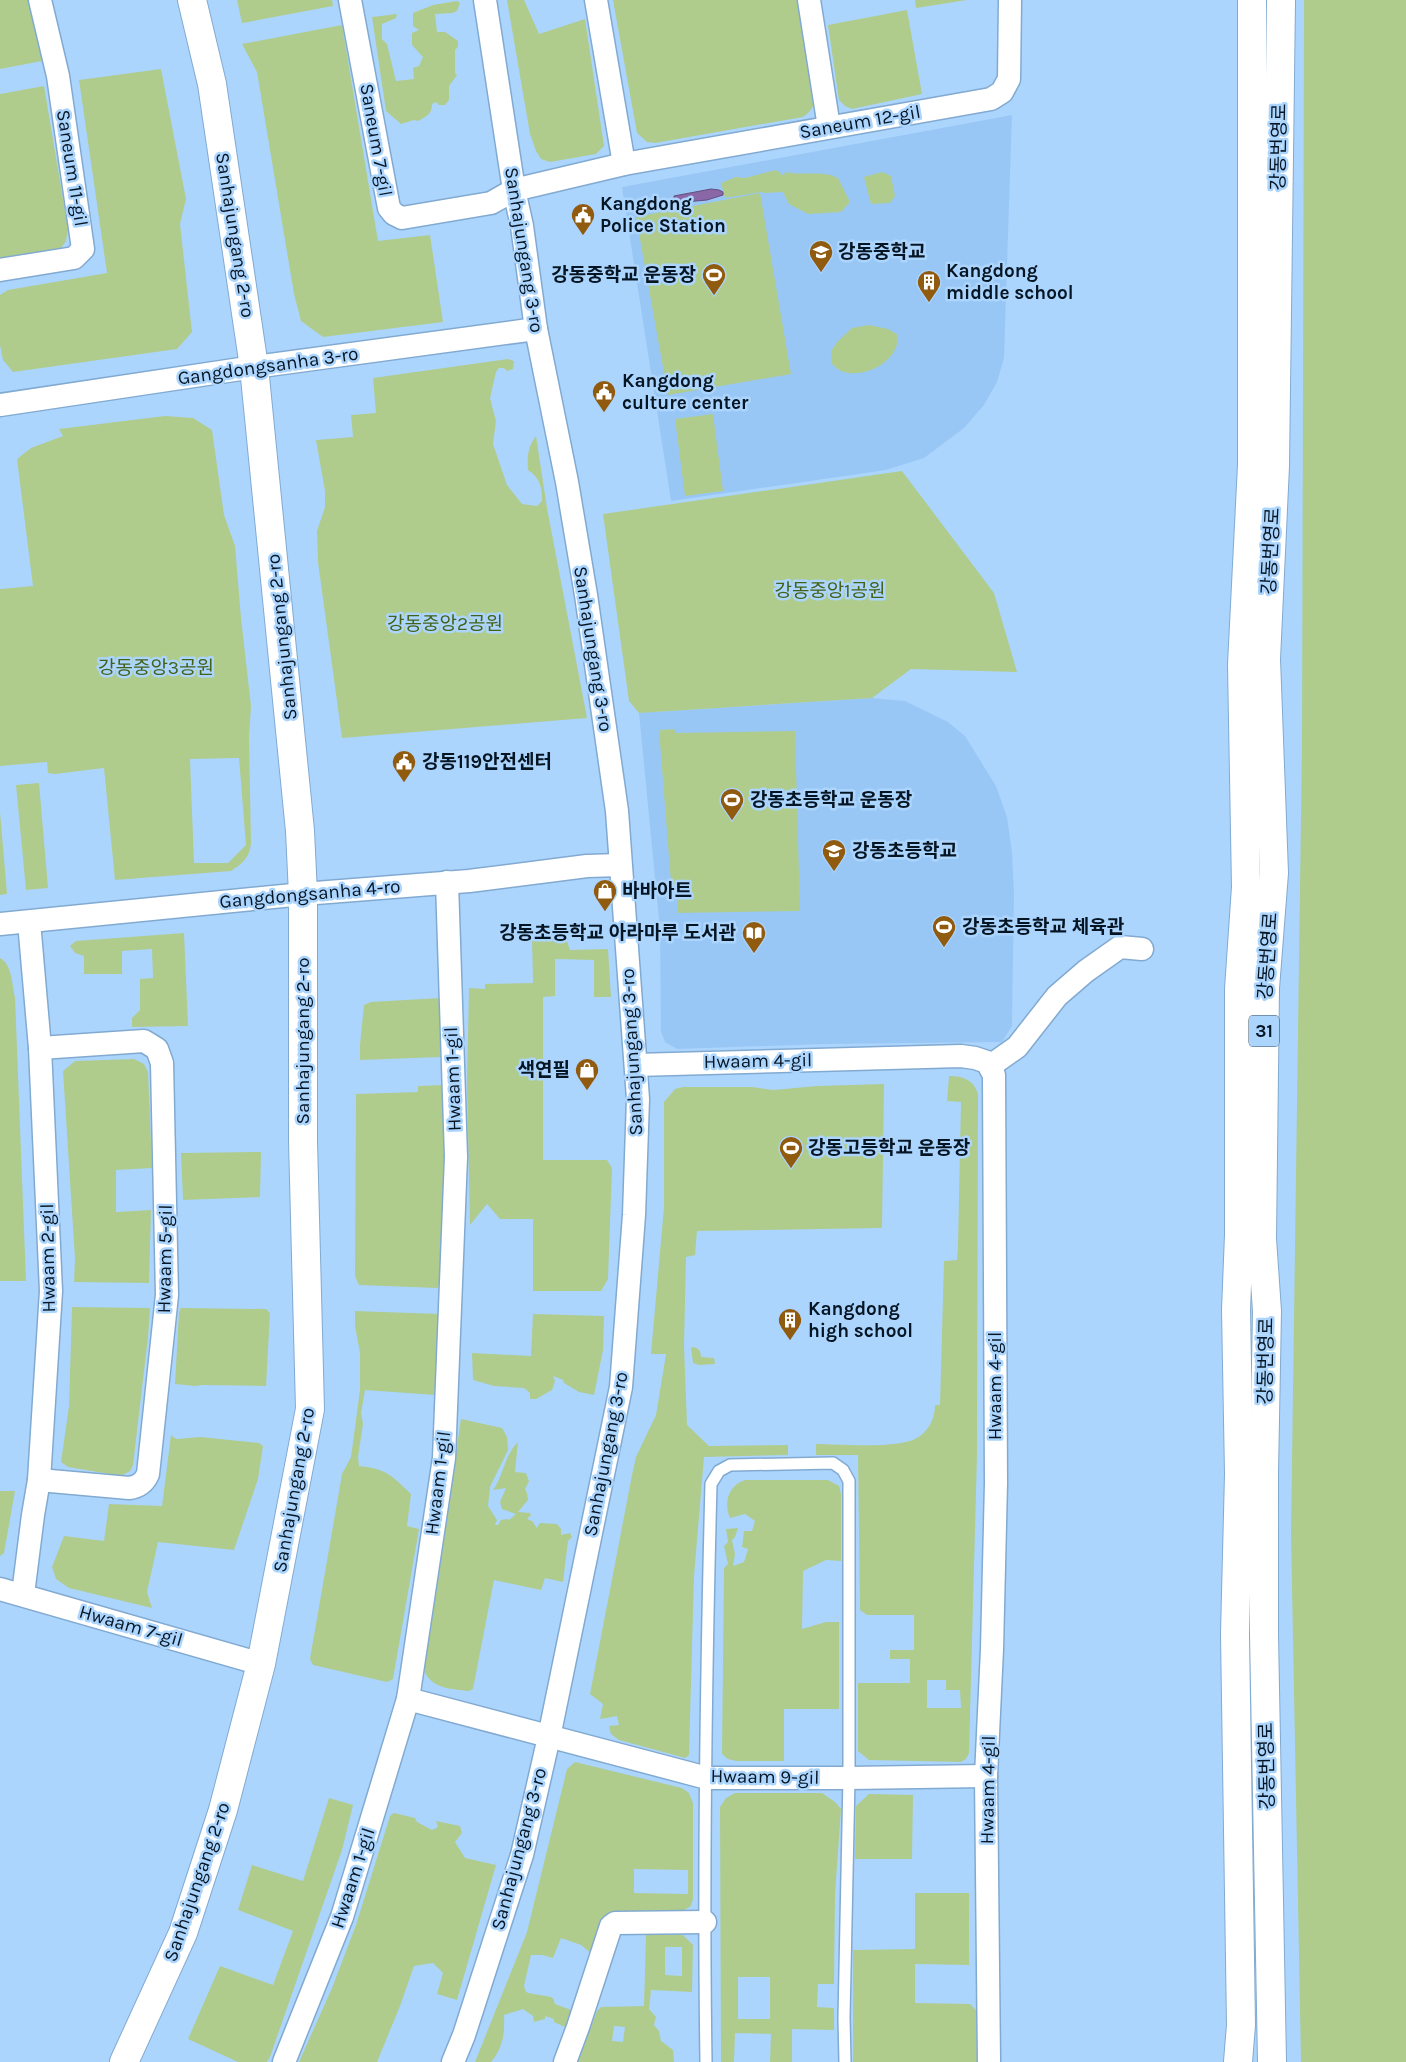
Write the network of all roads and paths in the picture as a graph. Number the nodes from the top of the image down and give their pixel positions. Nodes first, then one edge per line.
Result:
1 (40, 0) edge
2 (192, 0) edge
3 (350, 0) edge
4 (485, 0) edge
5 (596, 0) edge
6 (809, 0) edge
7 (1010, 0) edge
8 (1252, 0) edge
9 (1281, 0) edge
10 (829, 127) junction
11 (624, 164) junction
12 (514, 190) junction
13 (0, 270) edge
14 (536, 329) junction
15 (254, 367) junction
16 (0, 405) edge
17 (620, 864) junction
18 (446, 882) junction
19 (303, 894) junction
20 (29, 922) junction
21 (0, 924) edge
22 (1142, 949) dead end
23 (40, 1048) junction
24 (636, 1065) junction
25 (990, 1066) junction
26 (40, 1480) junction
27 (0, 1589) edge
28 (23, 1594) junction
29 (261, 1664) junction
30 (408, 1699) junction
31 (549, 1737) junction
32 (986, 1776) junction
33 (707, 1778) junction
34 (849, 1778) junction
35 (704, 1922) junction
36 (124, 2062) edge
37 (284, 2062) edge
38 (453, 2062) edge
39 (565, 2062) edge
40 (706, 2062) edge
41 (845, 2062) edge
42 (989, 2062) edge
43 (1238, 2062) edge
44 (1272, 2062) edge

1 - 13 street, Saneum 11-gil
2 - 15 main road, Sanhajungang 2-ro
3 - 12 street, Saneum 7-gil
4 - 12 street, Sanhajungang 3-ro
5 - 11 street
6 - 10 street
7 - 10 street, Saneum 12-gil
8 - 43 main road, 강동번영로
9 - 44 main road, 강동번영로 / 31
10 - 11 street, Saneum 12-gil
11 - 12 street, Saneum 12-gil
12 - 14 street, Sanhajungang 3-ro
14 - 15 street, Gangdongsanha 3-ro
14 - 17 street, Sanhajungang 3-ro
15 - 16 street, Gangdongsanha 3-ro
15 - 19 main road, Sanhajungang 2-ro
17 - 18 street, Gangdongsanha 4-ro
17 - 24 street, Sanhajungang 3-ro
18 - 19 street, Gangdongsanha 4-ro
18 - 30 street, Hwaam 1-gil
19 - 20 street, Gangdongsanha 4-ro
19 - 29 main road, Sanhajungang 2-ro
20 - 21 street, Gangdongsanha 4-ro
20 - 23 street, Hwaam 2-gil
22 - 25 street
23 - 26 street, Hwaam 2-gil
23 - 26 street, Hwaam 5-gil
24 - 25 street, Hwaam 4-gil
24 - 31 street, Sanhajungang 3-ro
25 - 32 street, Hwaam 4-gil
26 - 28 street, Hwaam 2-gil
27 - 28 street, Hwaam 7-gil
28 - 29 street, Hwaam 7-gil
29 - 36 main road, Sanhajungang 2-ro
30 - 31 street, Hwaam 9-gil
30 - 37 street, Hwaam 1-gil
31 - 33 street, Hwaam 9-gil
31 - 38 street, Sanhajungang 3-ro
32 - 34 street, Hwaam 9-gil
32 - 42 street, Hwaam 4-gil
33 - 34 street, Hwaam 9-gil
33 - 34 lane
33 - 35 lane
34 - 41 lane
35 - 39 street
35 - 40 lane

